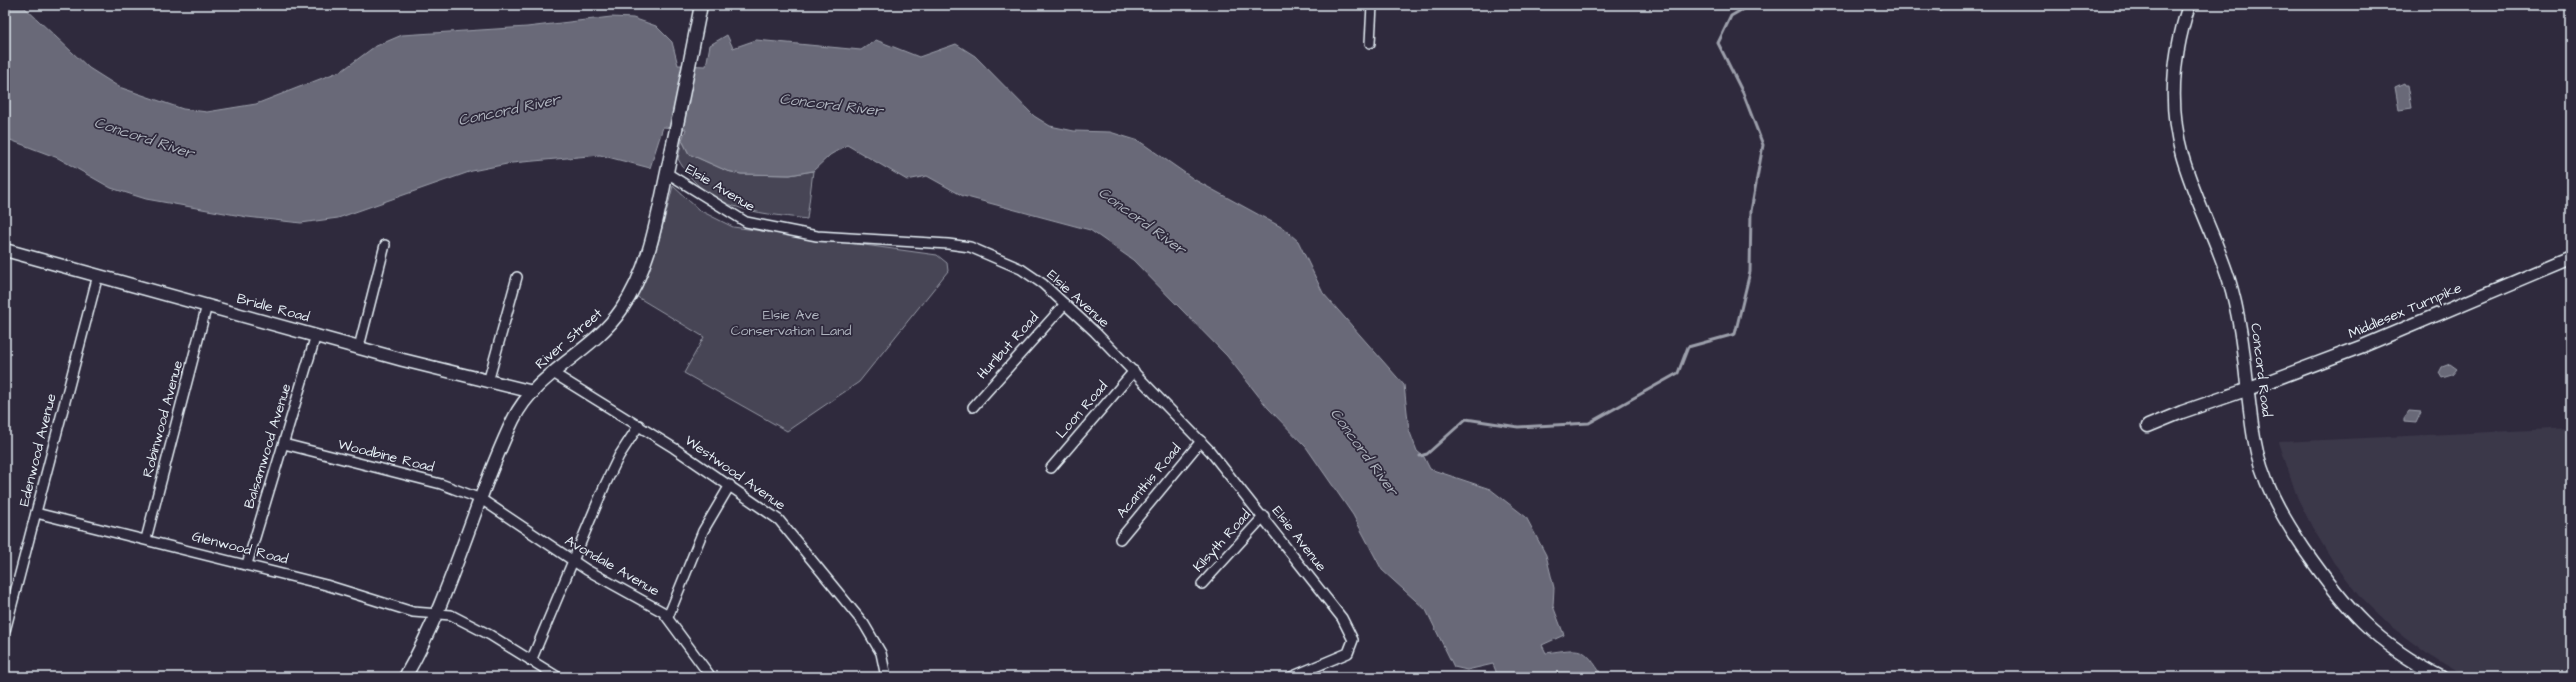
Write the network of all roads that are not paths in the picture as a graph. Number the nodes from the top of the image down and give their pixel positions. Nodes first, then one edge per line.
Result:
1 (701, 5) edge
2 (1372, 5) edge
3 (2189, 5) edge
4 (1370, 43) dead end
5 (667, 173) junction
6 (385, 245) dead end
7 (5, 250) edge
8 (2571, 258) edge
9 (98, 275) junction
10 (517, 277) dead end
11 (1065, 304) junction
12 (207, 305) junction
13 (316, 336) junction
14 (359, 347) junction
15 (1134, 371) junction
16 (553, 373) junction
17 (488, 382) junction
18 (2249, 389) junction
19 (533, 392) junction
20 (973, 407) dead end
21 (639, 425) junction
22 (2148, 426) dead end
23 (1201, 441) junction
24 (284, 444) junction
25 (1051, 468) dead end
26 (730, 485) junction
27 (481, 499) junction
28 (36, 513) junction
29 (1264, 516) junction
30 (1120, 539) dead end
31 (146, 540) junction
32 (574, 562) junction
33 (248, 564) junction
34 (1202, 584) dead end
35 (436, 613) junction
36 (668, 617) junction
37 (5, 631) edge
38 (531, 661) junction
39 (405, 677) edge
40 (558, 677) edge
41 (711, 677) edge
42 (886, 677) edge
43 (1291, 677) edge
44 (2441, 677) edge

1 - 5 main road, River Street
2 - 4 street
3 - 18 main road, Concord Road
5 - 11 street, Elsie Avenue
5 - 16 main road, River Street
6 - 14 street
7 - 9 main road, Bridle Road
8 - 18 main road, Middlesex Turnpike
9 - 12 main road, Bridle Road
9 - 28 street, Edenwood Avenue
10 - 17 street
11 - 15 street, Elsie Avenue
11 - 20 street, Hurlbut Road
12 - 13 main road, Bridle Road
12 - 31 street, Robinwood Avenue
13 - 14 main road, Bridle Road
13 - 24 street, Balsamwood Avenue
14 - 17 main road, Bridle Road
15 - 23 street, Elsie Avenue
15 - 25 street, Loon Road
16 - 19 main road, River Street
16 - 21 street, Westwood Avenue
17 - 19 main road, Bridle Road
18 - 22 main road, Middlesex Turnpike
18 - 44 main road, Concord Road
19 - 27 main road, River Street
21 - 26 street, Westwood Avenue
21 - 32 street
23 - 29 street, Elsie Avenue
23 - 30 street, Acanthis Road
24 - 27 street, Woodbine Road
24 - 33 street, Balsamwood Avenue
26 - 36 street
26 - 42 street, Westwood Avenue
27 - 32 street, Avondale Avenue
27 - 35 main road, River Street
28 - 31 street, Glenwood Road
28 - 37 street, Edenwood Avenue
29 - 34 street, Kilsyth Road
29 - 43 street, Elsie Avenue
31 - 33 street, Glenwood Road
32 - 36 street, Avondale Avenue
32 - 38 street
33 - 35 street, Glenwood Road
35 - 38 street, Glenwood Road
35 - 39 main road, River Street
36 - 41 street, Avondale Avenue
38 - 40 street, Glenwood Road

